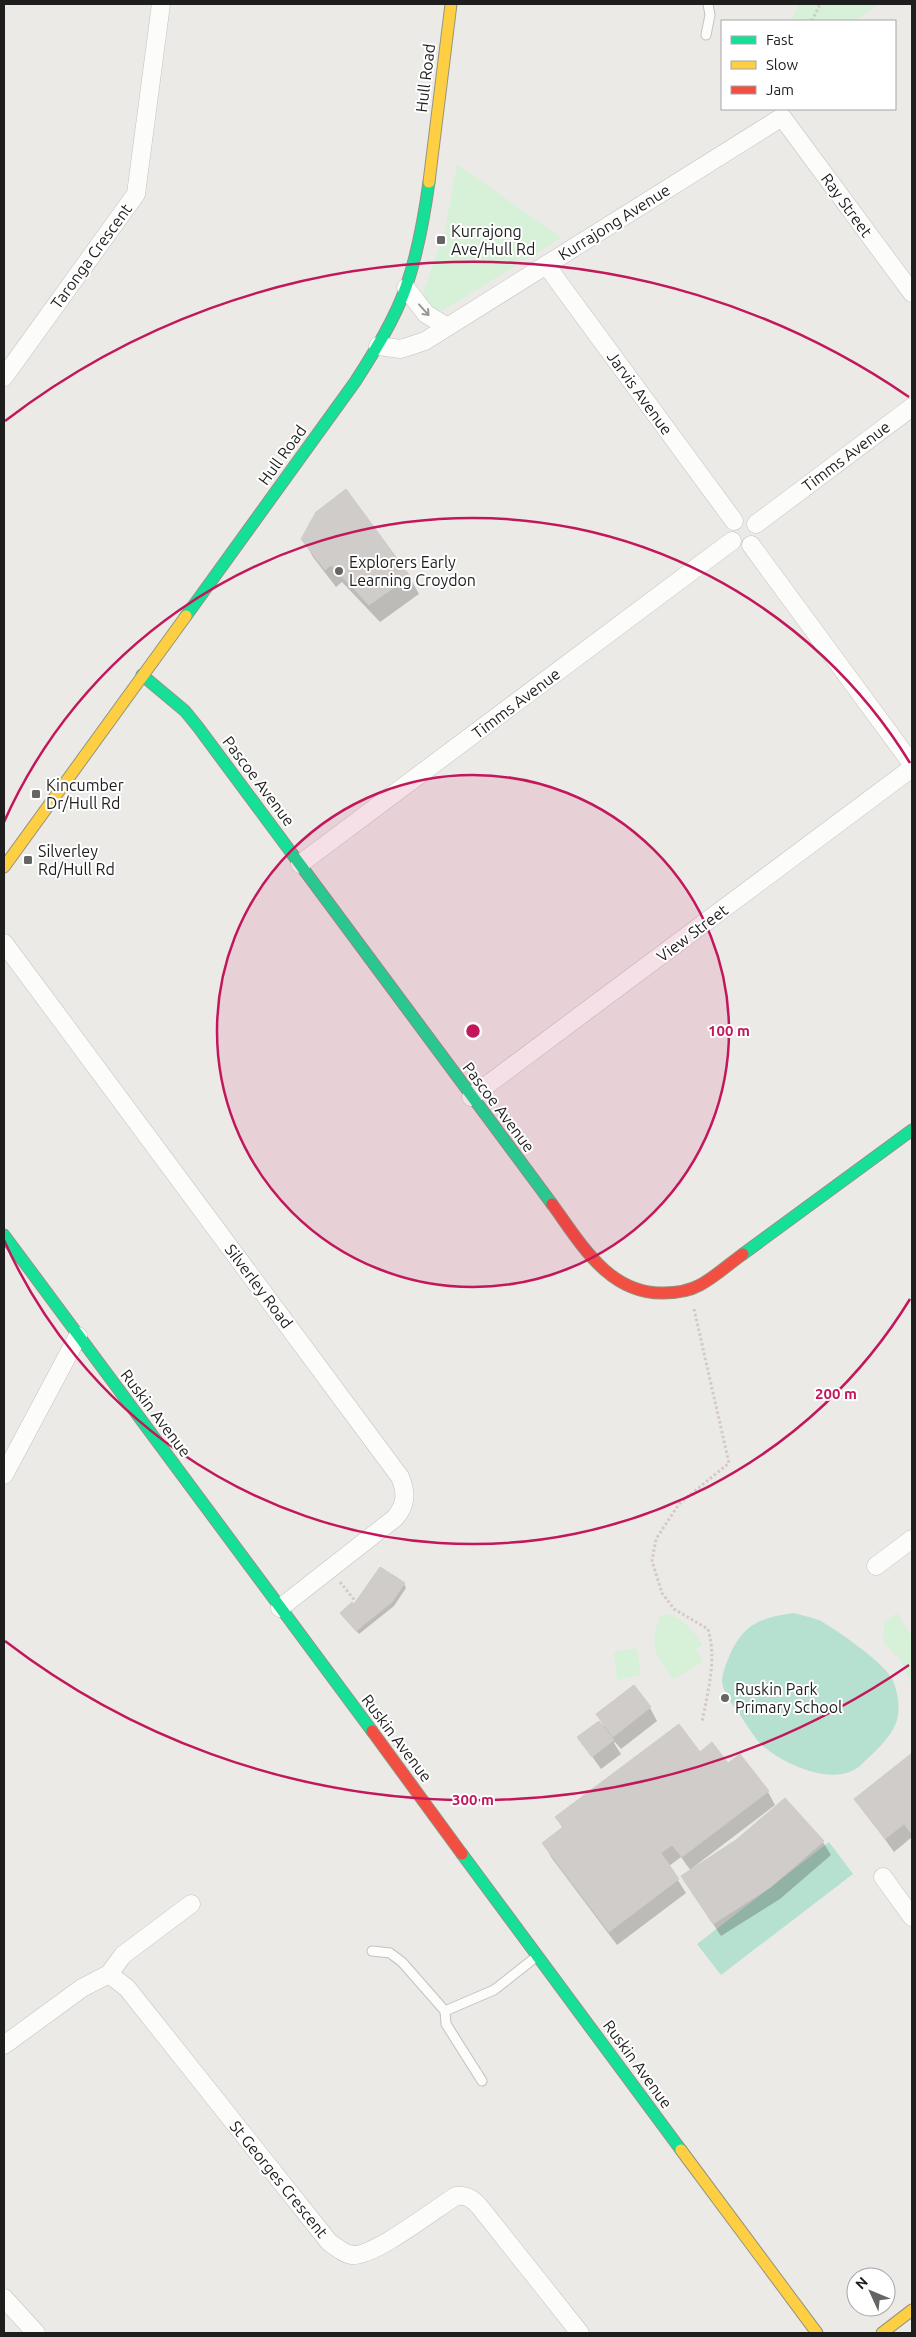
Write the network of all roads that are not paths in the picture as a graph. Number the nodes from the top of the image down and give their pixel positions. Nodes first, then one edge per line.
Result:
1 (161, 4) edge
2 (450, 4) edge
3 (708, 4) edge
4 (706, 35) dead end
5 (782, 117) joint
6 (546, 265) junction
7 (406, 288) junction
8 (912, 293) edge
9 (446, 326) junction
10 (378, 346) junction
11 (4, 377) edge
12 (912, 407) edge
13 (734, 522) junction
14 (756, 524) junction
15 (732, 541) junction
16 (751, 544) junction
17 (142, 676) junction
18 (912, 764) edge
19 (912, 768) edge
20 (300, 864) junction
21 (4, 867) edge
22 (4, 943) edge
23 (471, 1097) junction
24 (912, 1130) edge
25 (4, 1235) edge
26 (78, 1336) junction
27 (4, 1475) edge
28 (912, 1539) edge
29 (876, 1566) dead end
30 (280, 1608) junction
31 (883, 1877) dead end
32 (191, 1904) dead end
33 (912, 1917) edge
34 (372, 1951) dead end
35 (538, 1955) junction
36 (109, 1974) junction
37 (444, 2011) junction
38 (4, 2045) edge
39 (482, 2081) dead end
40 (4, 2298) edge
41 (912, 2310) edge
42 (36, 2333) edge
43 (580, 2333) edge
44 (817, 2333) edge
45 (882, 2333) edge

1 - 11 street, Taronga Crescent
2 - 7 street, Hull Road
3 - 4 lane
5 - 6 street, Kurrajong Avenue
5 - 8 street, Ray Street
6 - 9 street, Kurrajong Avenue
6 - 13 street, Jarvis Avenue
7 -> 9 street
7 - 10 street, Hull Road
9 - 10 street, Kurrajong Avenue
10 - 17 street, Hull Road
12 - 14 street, Timms Avenue
13 - 14 street
13 - 15 street
14 - 16 street
15 - 16 street
15 - 20 street, Timms Avenue
16 - 18 street
17 - 20 street, Pascoe Avenue
17 - 21 street, Hull Road
19 - 23 street, View Street
20 - 23 street, Pascoe Avenue
22 - 30 street, Silverley Road
23 - 24 street, Pascoe Avenue
25 - 26 street, Ruskin Avenue
26 - 27 street
26 - 30 street, Ruskin Avenue
28 - 29 street
30 - 35 street, Ruskin Avenue
31 - 33 street
32 - 36 street
34 - 37 lane
35 - 37 lane
35 - 44 street, Ruskin Avenue
36 - 38 street
36 - 43 street, St Georges Crescent
37 - 39 lane
40 - 42 street
41 - 45 street

